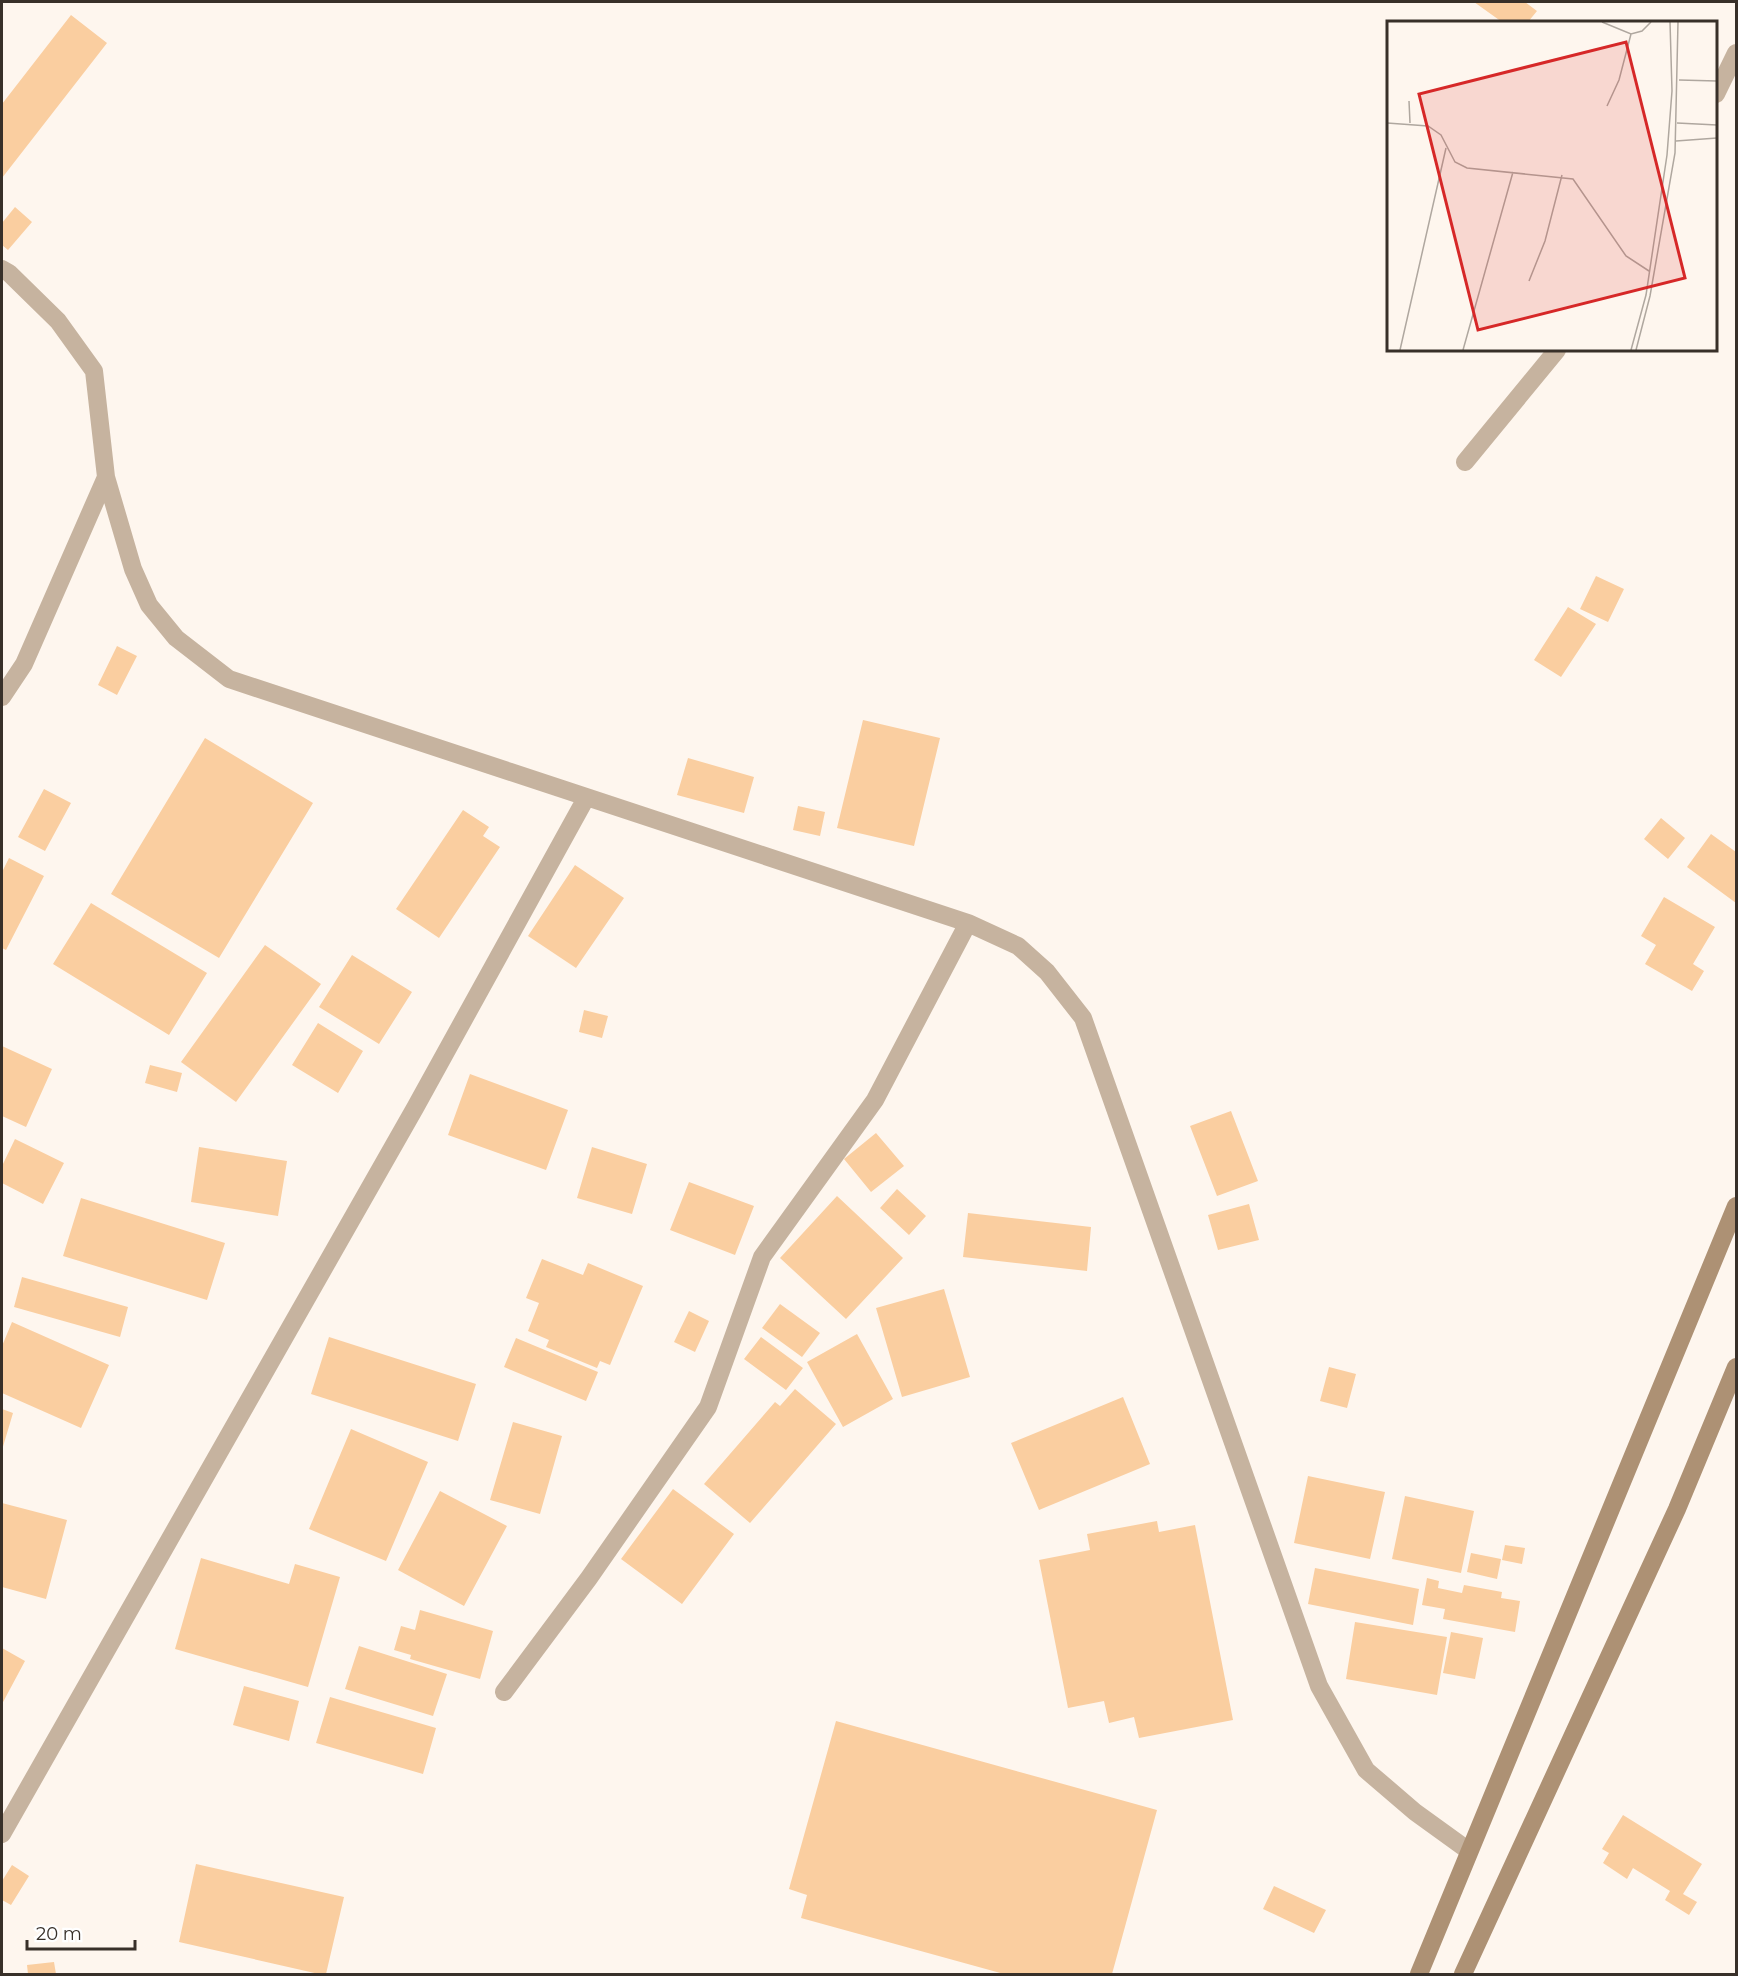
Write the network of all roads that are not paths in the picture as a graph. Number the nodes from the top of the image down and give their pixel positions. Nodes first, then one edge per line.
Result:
1 (1737, 53) edge
2 (1717, 92) edge
3 (2, 268) edge
4 (1556, 351) edge
5 (1465, 462) dead end
6 (106, 477) junction
7 (2, 697) edge
8 (586, 798) junction
9 (968, 924) junction
10 (1737, 1206) edge
11 (1737, 1367) edge
12 (504, 1692) dead end
13 (2, 1834) edge
14 (1469, 1851) junction
15 (1419, 1974) edge
16 (1463, 1974) edge

1 - 2 street
3 - 6 street
4 - 5 street
6 - 7 street
6 - 8 street
8 - 9 street
8 - 13 street
9 - 12 street
9 - 14 street
10 - 14 main road
11 - 16 main road
14 - 15 main road

